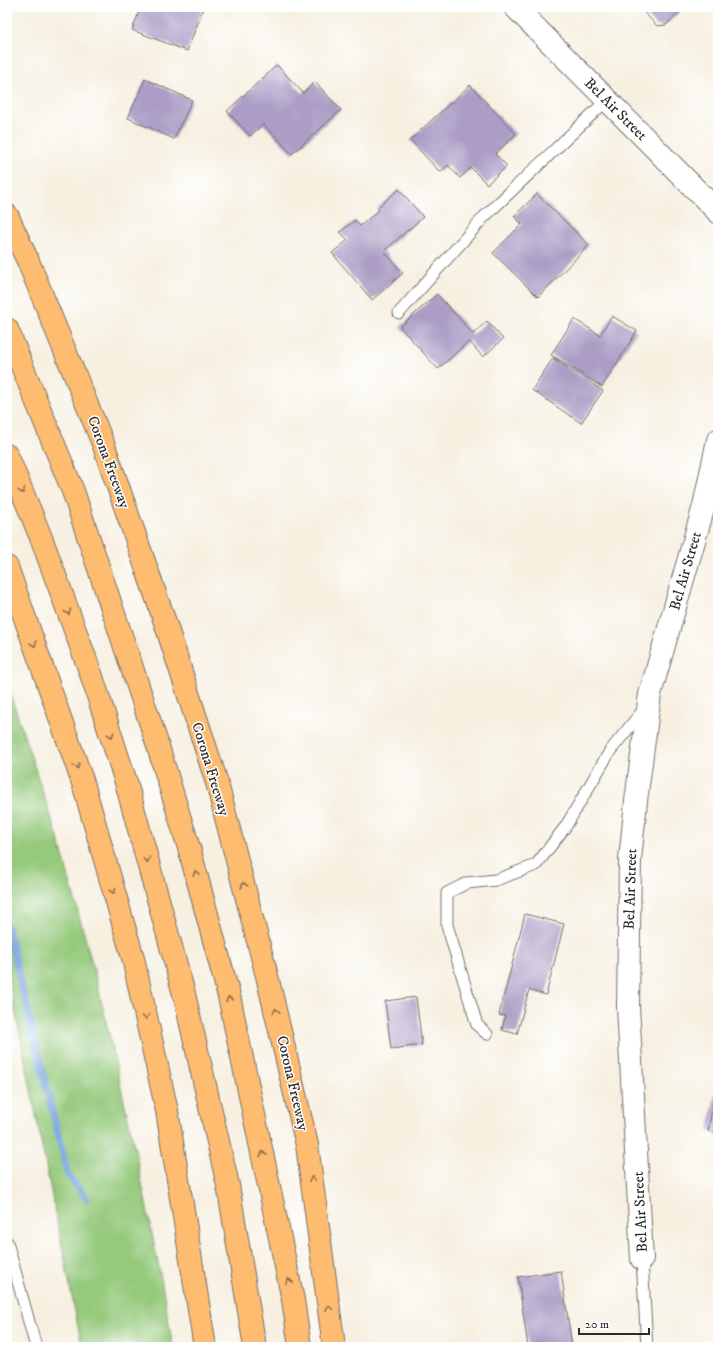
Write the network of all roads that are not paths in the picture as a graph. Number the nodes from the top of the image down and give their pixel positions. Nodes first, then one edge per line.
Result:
1 (515, 7) edge
2 (607, 100) junction
3 (718, 212) edge
4 (7, 214) edge
5 (399, 313) dead end
6 (7, 329) edge
7 (718, 440) edge
8 (7, 455) edge
9 (7, 567) edge
10 (650, 701) junction
11 (487, 1034) dead end
12 (7, 1242) edge
13 (642, 1259) joint
14 (36, 1347) edge
15 (205, 1347) edge
16 (255, 1347) edge
17 (300, 1347) edge
18 (334, 1347) edge
19 (647, 1347) edge

1 - 2 street, Bel Air Street
2 - 3 street, Bel Air Street
2 - 5 lane
18 -> 4 highway, Corona Freeway
17 -> 6 highway
7 - 10 street, Bel Air Street
8 -> 16 highway
9 -> 15 highway
10 - 11 lane
10 - 13 street, Bel Air Street
12 - 14 lane
13 - 19 lane, Bel Air Street

